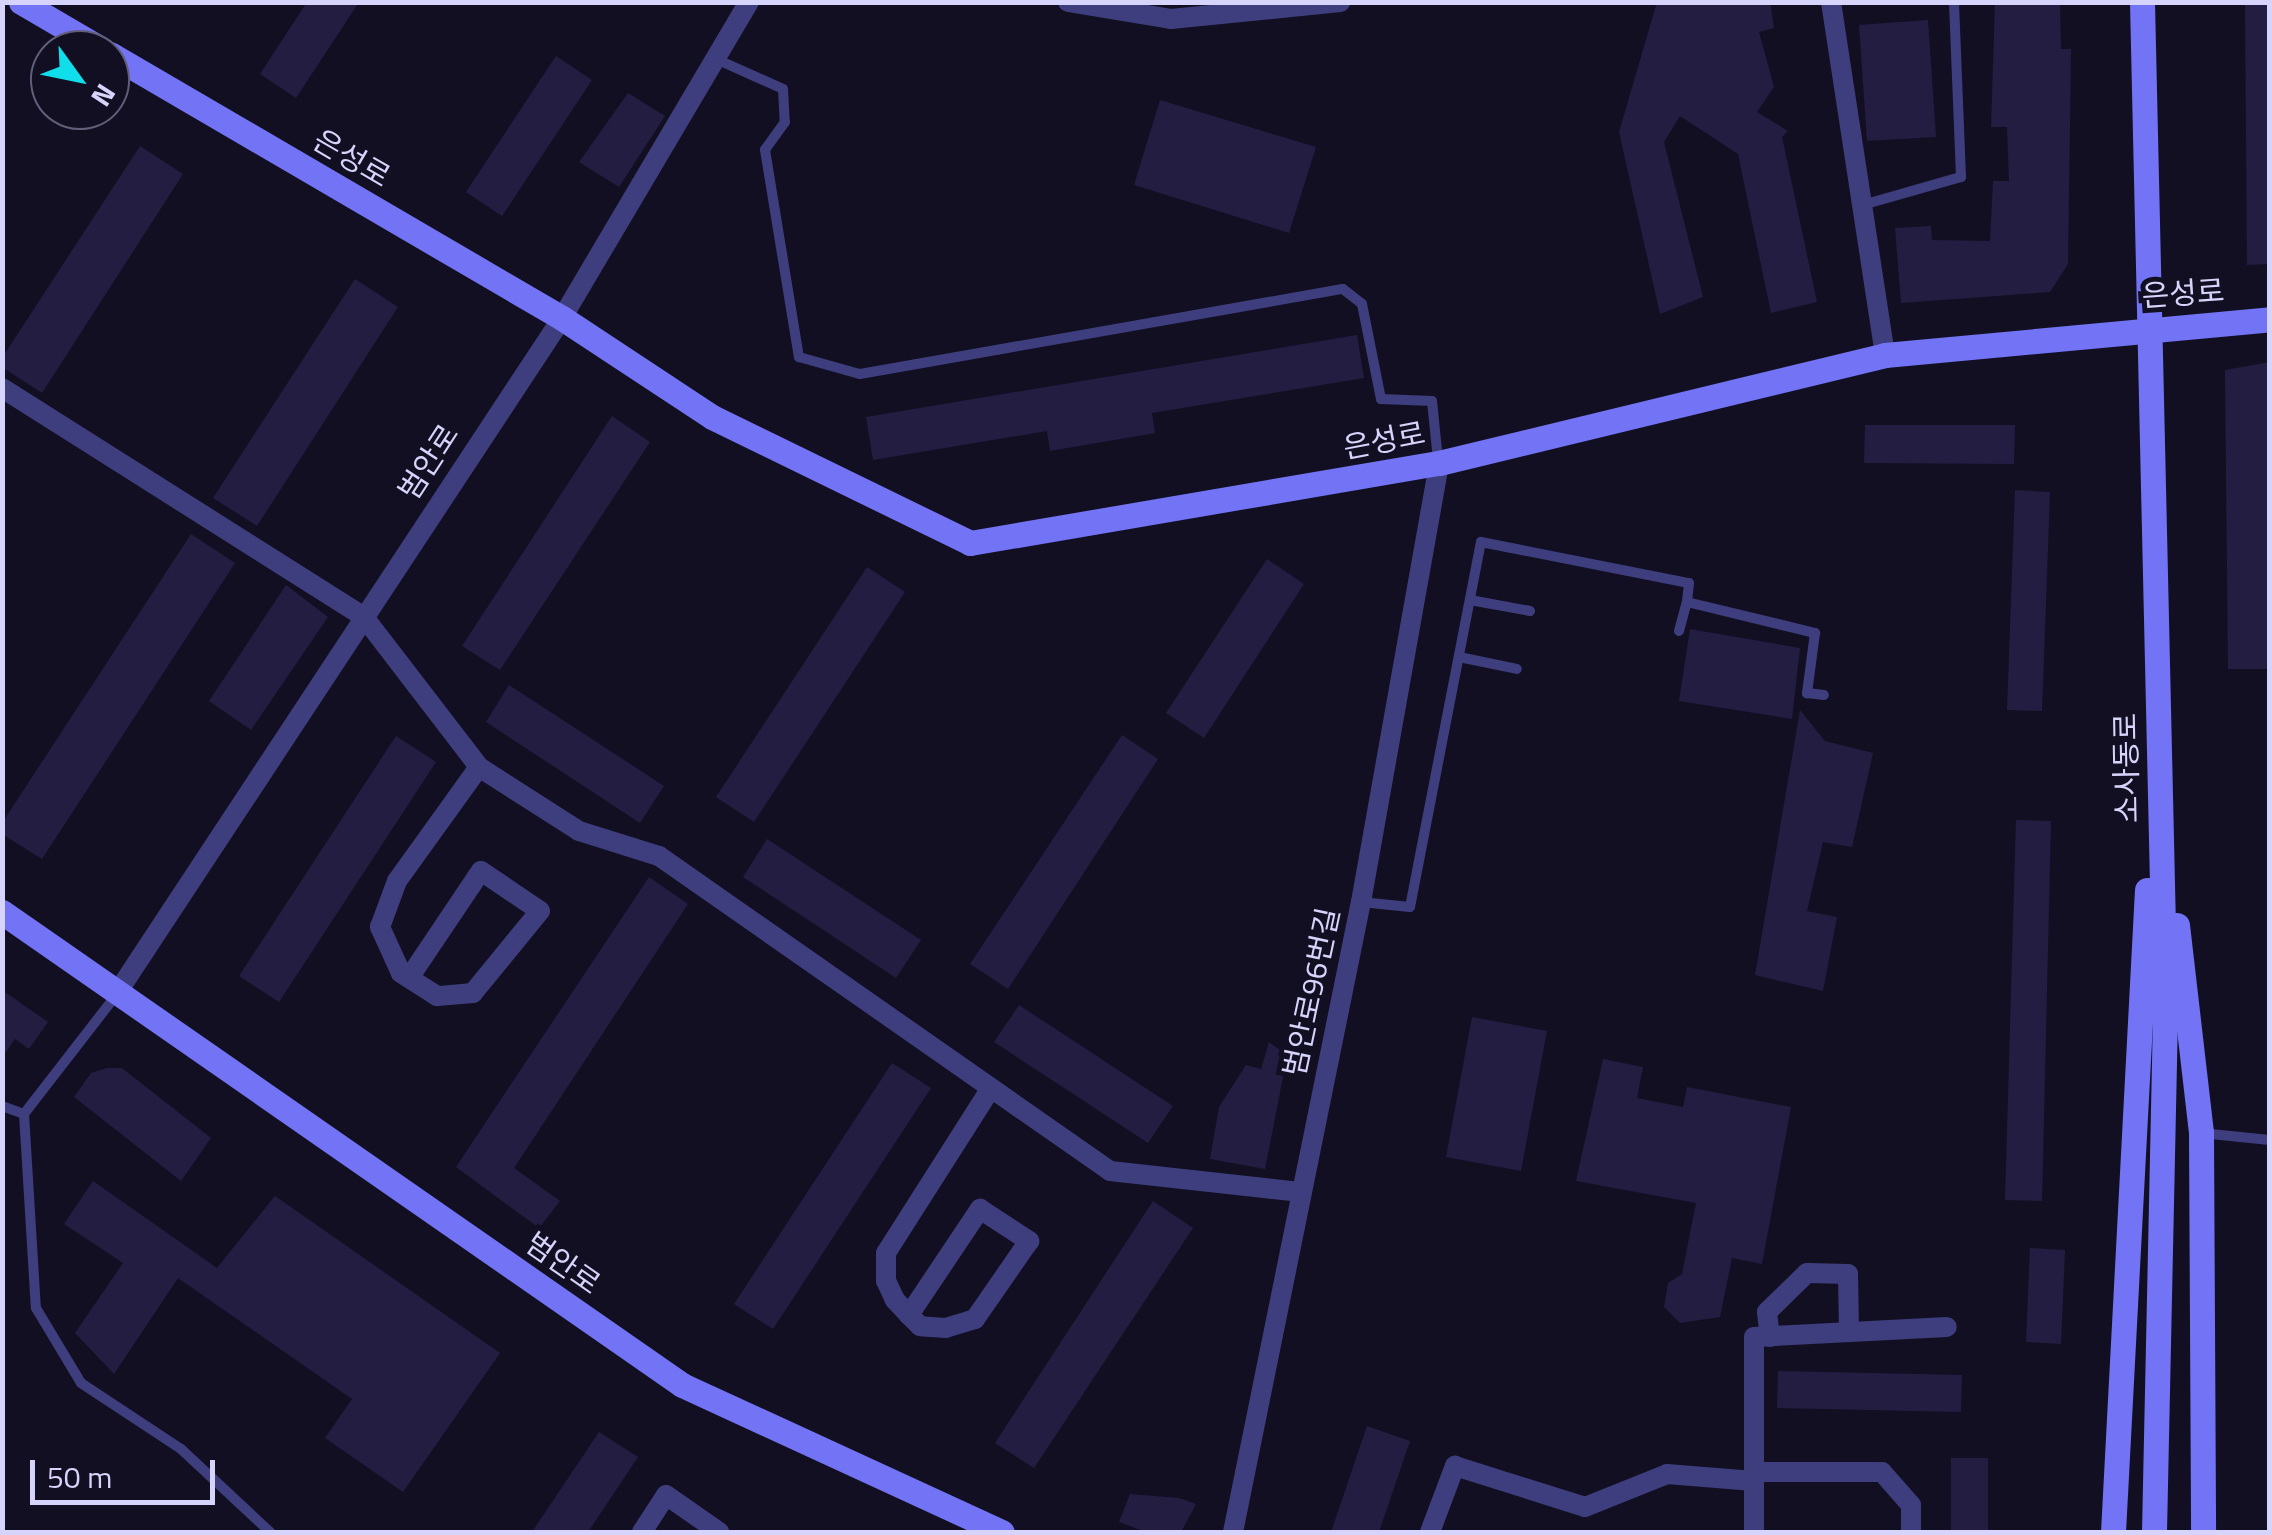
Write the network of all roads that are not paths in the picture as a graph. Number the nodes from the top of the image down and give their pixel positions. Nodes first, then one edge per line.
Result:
1 (22, 2) edge
2 (749, 2) edge
3 (1068, 2) edge
4 (1340, 2) edge
5 (1831, 2) edge
6 (1954, 2) edge
7 (2142, 2) edge
8 (69, 30) edge
9 (716, 59) junction
10 (130, 66) edge
11 (1866, 204) junction
12 (562, 318) junction
13 (2270, 319) edge
14 (2152, 327) junction
15 (1885, 355) junction
16 (2, 388) edge
17 (1438, 463) junction
18 (1470, 600) junction
19 (1687, 602) junction
20 (1530, 612) dead end
21 (364, 617) junction
22 (1679, 631) dead end
23 (1459, 657) junction
24 (1517, 669) dead end
25 (1824, 695) dead end
26 (2158, 761) junction
27 (479, 768) junction
28 (1361, 902) junction
29 (2, 912) edge
30 (409, 978) junction
31 (117, 993) junction
32 (990, 1090) junction
33 (2, 1106) edge
34 (24, 1114) junction
35 (2201, 1133) junction
36 (2270, 1140) edge
37 (1299, 1192) junction
38 (909, 1315) junction
39 (1947, 1327) dead end
40 (1849, 1332) junction
41 (1770, 1336) junction
42 (1754, 1476) junction
43 (270, 1532) edge
44 (642, 1532) edge
45 (719, 1532) edge
46 (1002, 1532) edge
47 (1233, 1532) edge
48 (1430, 1532) edge
49 (1754, 1532) edge
50 (1911, 1532) edge
51 (2113, 1532) edge
52 (2154, 1532) edge
53 (2203, 1532) edge

1 - 8 street
2 - 9 street
3 - 4 street
5 - 11 street
6 - 11 lane
7 - 14 street, 소사동로
9 - 12 street
9 - 17 lane
10 - 12 street, 은성로
11 - 15 street
12 - 17 street, 은성로
12 - 21 street, 범안로
13 - 14 street, 은성로
14 - 15 street, 은성로
14 - 26 street, 소사동로
15 - 17 street, 은성로
16 - 21 street
17 - 28 street, 범안로96번길
18 - 19 lane
18 - 20 lane
18 - 23 lane
19 - 22 lane
19 - 25 lane
21 - 27 street
21 - 31 street, 범안로
23 - 24 lane
23 - 28 lane
26 - 35 street
26 - 51 street
26 - 52 street, 소사동로
27 - 30 street
27 - 32 street
28 - 37 street, 범안로96번길
29 - 31 street, 범안로
30 - 30 street
31 - 34 lane
31 - 46 street, 범안로
32 - 37 street
32 - 38 street
33 - 34 lane
34 - 43 lane
35 - 36 lane
35 - 53 street
37 - 47 street, 범안로96번길
38 - 38 street
39 - 40 street
40 - 41 street
40 - 41 street
41 - 42 street
42 - 48 street
42 - 49 street
42 - 50 street
44 - 45 street

